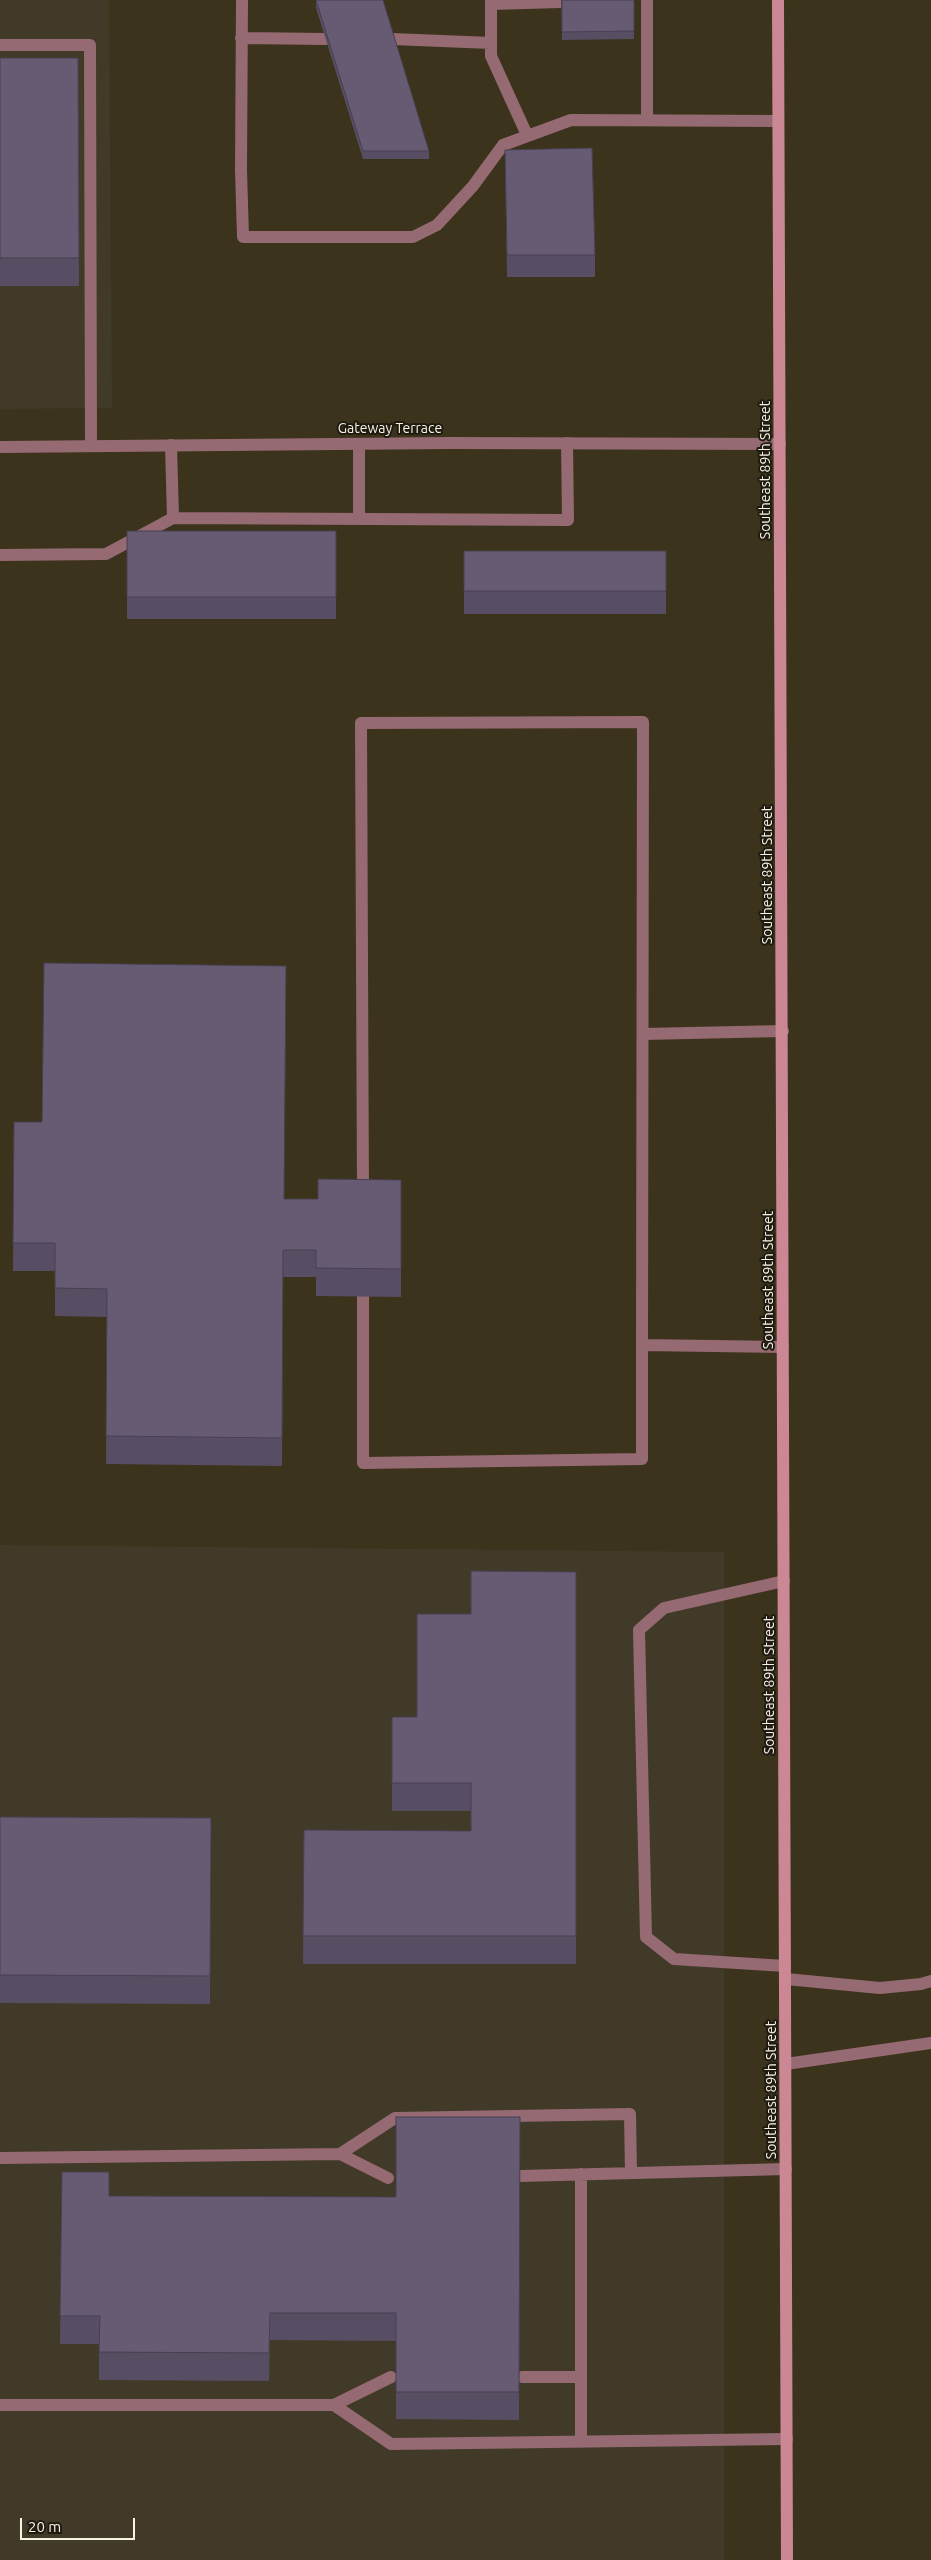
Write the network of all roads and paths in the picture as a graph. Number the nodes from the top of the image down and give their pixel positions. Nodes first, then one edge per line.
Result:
1 (242, 0) edge
2 (648, 0) edge
3 (778, 0) edge
4 (491, 2) edge
5 (561, 2) edge
6 (241, 38) junction
7 (326, 39) edge
8 (392, 39) edge
9 (491, 43) junction
10 (0, 45) edge
11 (648, 120) junction
12 (778, 121) junction
13 (527, 135) junction
14 (566, 443) junction
15 (171, 444) junction
16 (359, 444) junction
17 (780, 444) junction
18 (91, 446) junction
19 (0, 447) edge
20 (173, 518) junction
21 (359, 519) junction
22 (0, 555) edge
23 (783, 1031) junction
24 (643, 1034) junction
25 (362, 1207) edge
26 (362, 1296) edge
27 (642, 1345) junction
28 (783, 1347) junction
29 (784, 1581) junction
30 (786, 1972) junction
31 (931, 1981) edge
32 (931, 2043) edge
33 (786, 2064) junction
34 (340, 2154) junction
35 (0, 2158) edge
36 (786, 2169) junction
37 (631, 2173) junction
38 (581, 2174) junction
39 (521, 2176) edge
40 (388, 2178) dead end
41 (522, 2376) dead end
42 (581, 2376) junction
43 (391, 2377) dead end
44 (0, 2405) edge
45 (334, 2405) junction
46 (787, 2439) junction
47 (581, 2442) junction
48 (788, 2560) edge

1 - 6 street
2 - 11 street
3 - 12 main road, Southeast 89th Street
4 - 5 street
4 - 9 street
6 - 7 street
6 - 13 street
8 - 9 street
9 - 13 street
10 - 18 street
11 - 12 street
11 - 13 street
12 - 17 main road, Southeast 89th Street
14 - 16 street, Gateway Terrace
14 - 17 street, Gateway Terrace
14 - 21 street
15 - 16 street, Gateway Terrace
15 - 18 street, Gateway Terrace
15 - 20 street
16 - 21 street
17 - 23 main road, Southeast 89th Street
18 - 19 street, Gateway Terrace
20 - 21 street
20 - 22 street
23 - 24 street
23 - 28 main road, Southeast 89th Street
24 - 25 street
24 - 27 street
26 - 27 street
27 - 28 street
28 - 29 main road, Southeast 89th Street
29 - 30 main road, Southeast 89th Street
29 - 30 street
30 - 31 street
30 - 33 main road, Southeast 89th Street
32 - 33 street
33 - 36 main road, Southeast 89th Street
34 - 35 street
34 - 37 street
34 - 40 street
36 - 37 street
36 - 46 main road, Southeast 89th Street
37 - 38 street
38 - 39 street
38 - 42 street
41 - 42 street
42 - 47 street
43 - 45 street
44 - 45 street
45 - 47 street
46 - 47 street
46 - 48 main road, Southeast 89th Street

